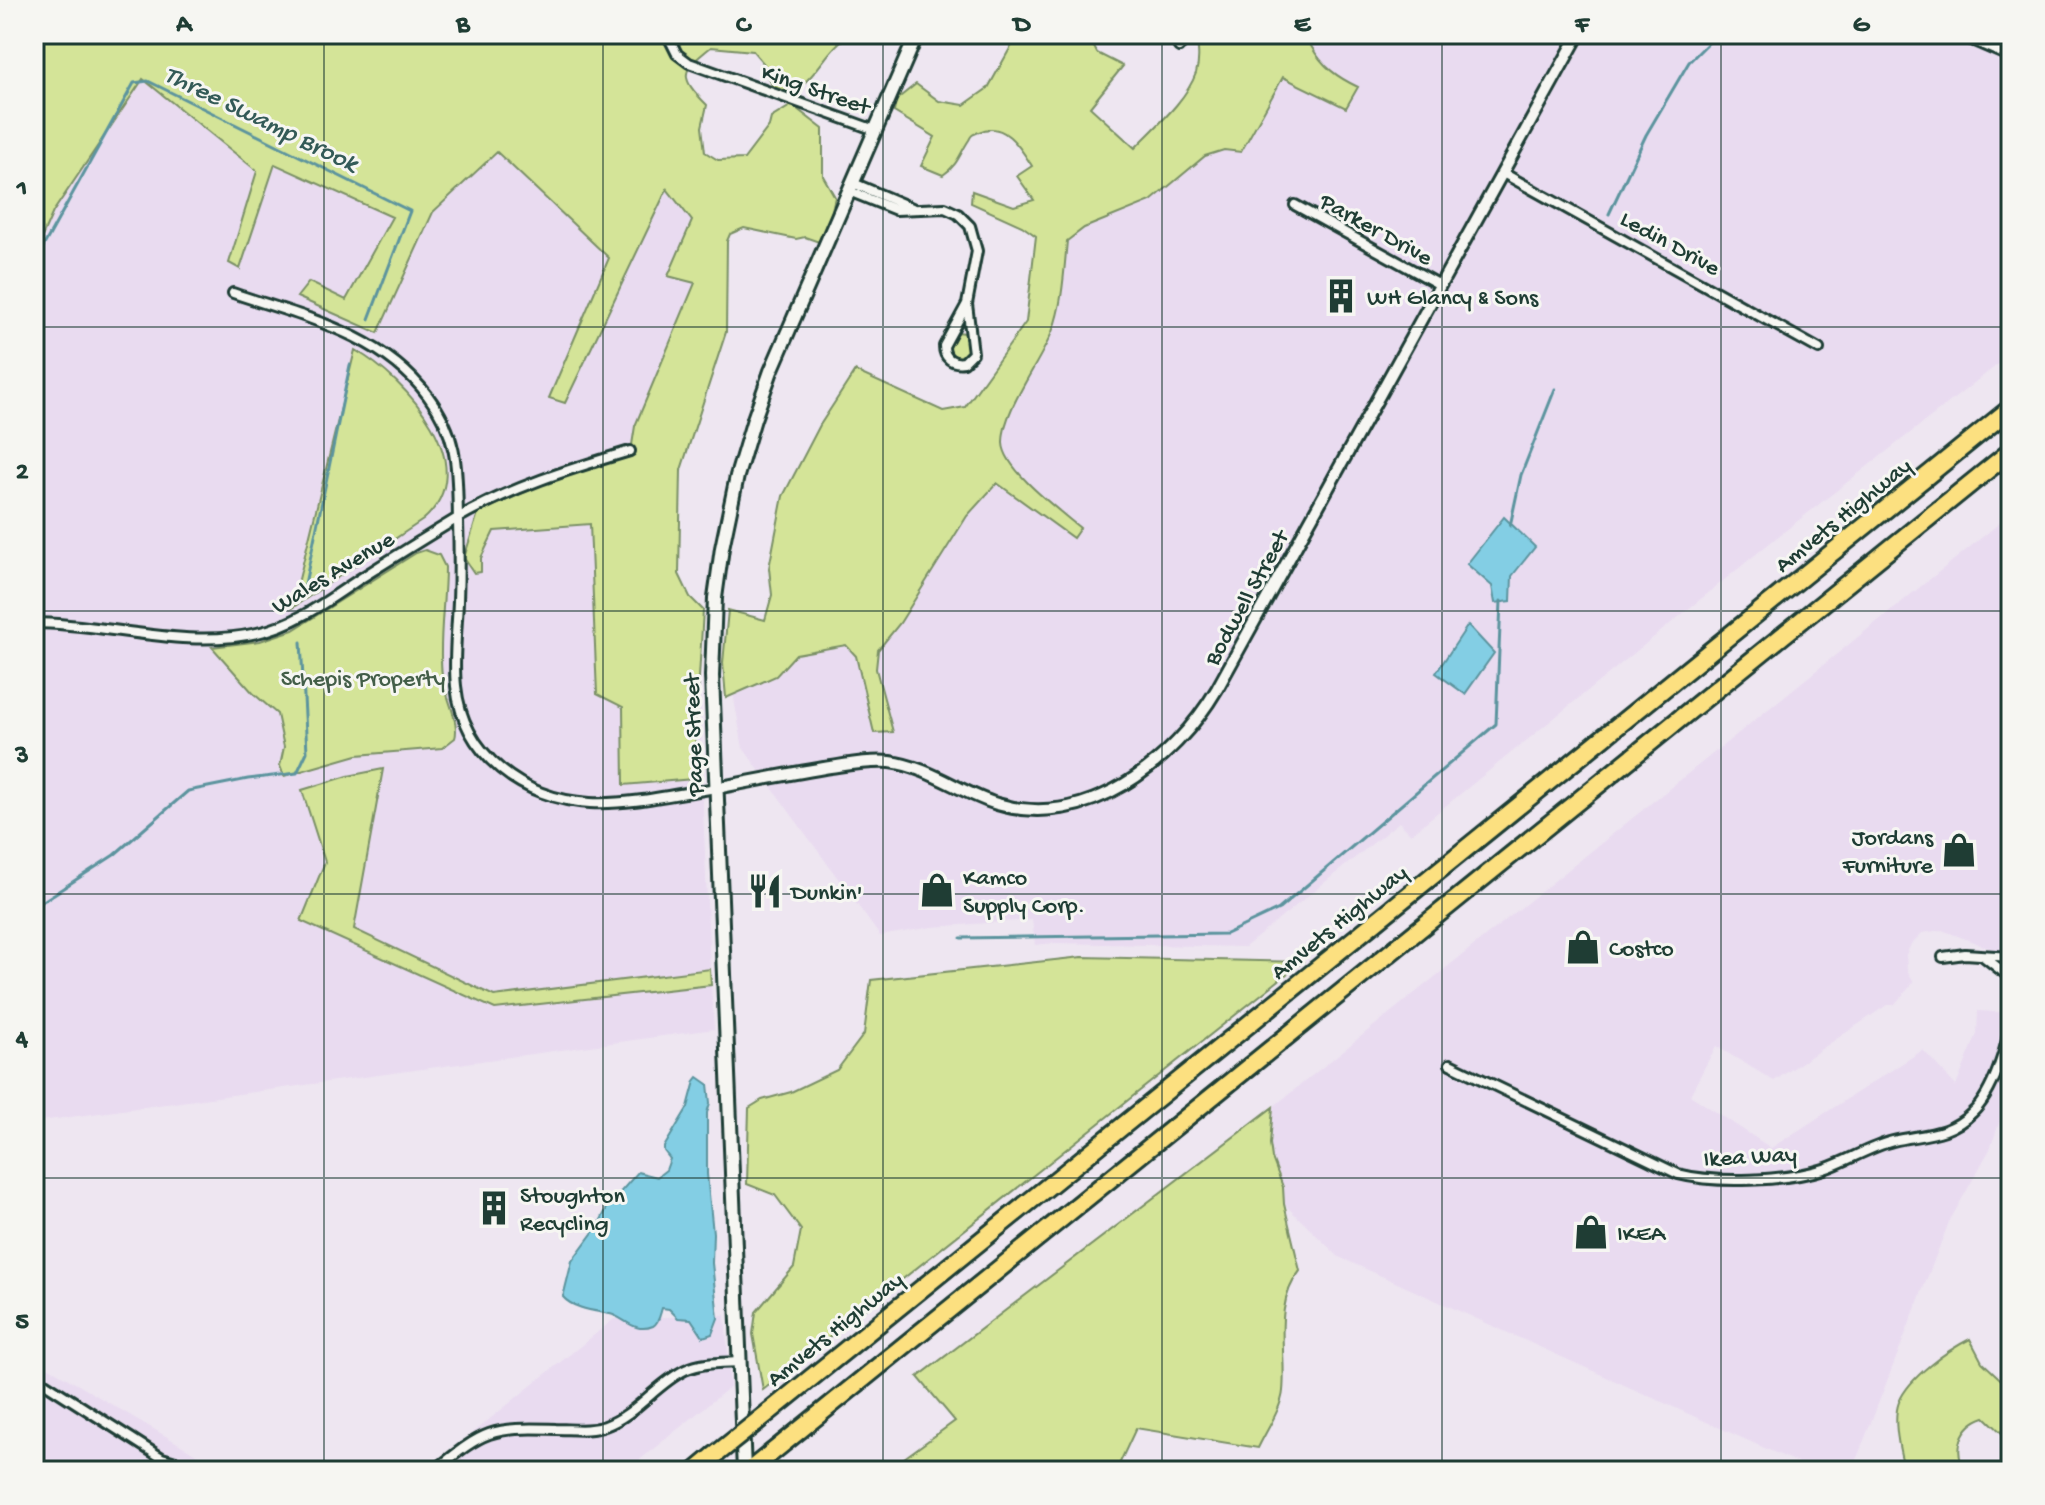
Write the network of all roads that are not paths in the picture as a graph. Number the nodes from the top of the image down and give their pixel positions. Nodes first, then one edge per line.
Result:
1 (667, 34) edge
2 (917, 34) edge
3 (1172, 34) edge
4 (1579, 34) edge
5 (1958, 34) edge
6 (1179, 47) dead end
7 (2011, 57) edge
8 (875, 130) junction
9 (1503, 173) junction
10 (851, 187) junction
11 (1295, 205) dead end
12 (1440, 285) junction
13 (233, 293) dead end
14 (967, 304) junction
15 (953, 330) junction
16 (972, 336) junction
17 (1819, 349) dead end
18 (2011, 408) edge
19 (630, 451) dead end
20 (2011, 451) edge
21 (458, 518) junction
22 (34, 623) edge
23 (716, 788) junction
24 (1982, 955) junction
25 (1943, 957) dead end
26 (2011, 957) edge
27 (2011, 978) edge
28 (2011, 1017) edge
29 (2010, 1029) edge
30 (1450, 1064) dead end
31 (739, 1362) junction
32 (40, 1380) dead end
33 (206, 1471) edge
34 (434, 1471) edge
35 (696, 1471) edge
36 (746, 1471) edge

1 - 8 street, King Street
2 - 8 main road, Page Street
3 - 6 street
4 - 9 street, Bodwell Street
5 - 7 street
8 - 10 main road, Page Street
9 - 12 street, Bodwell Street
9 - 17 street, Ledin Drive
10 - 14 street
10 - 23 main road, Page Street
11 - 12 street, Parker Drive
12 - 23 street, Bodwell Street
13 - 21 street
14 - 15 street
14 - 16 street
15 - 16 street
15 - 16 street
18 - 35 highway, Amvets Highway, bridge
19 - 21 street, Wales Avenue
20 - 36 highway
21 - 22 street, Wales Avenue
21 - 23 street
23 - 31 main road, Page Street
24 - 25 street
24 - 26 street
24 - 27 street
28 - 29 street, Ikea Way
29 - 30 street, Ikea Way
31 - 34 street
31 - 36 main road, Page Street
32 - 33 street

